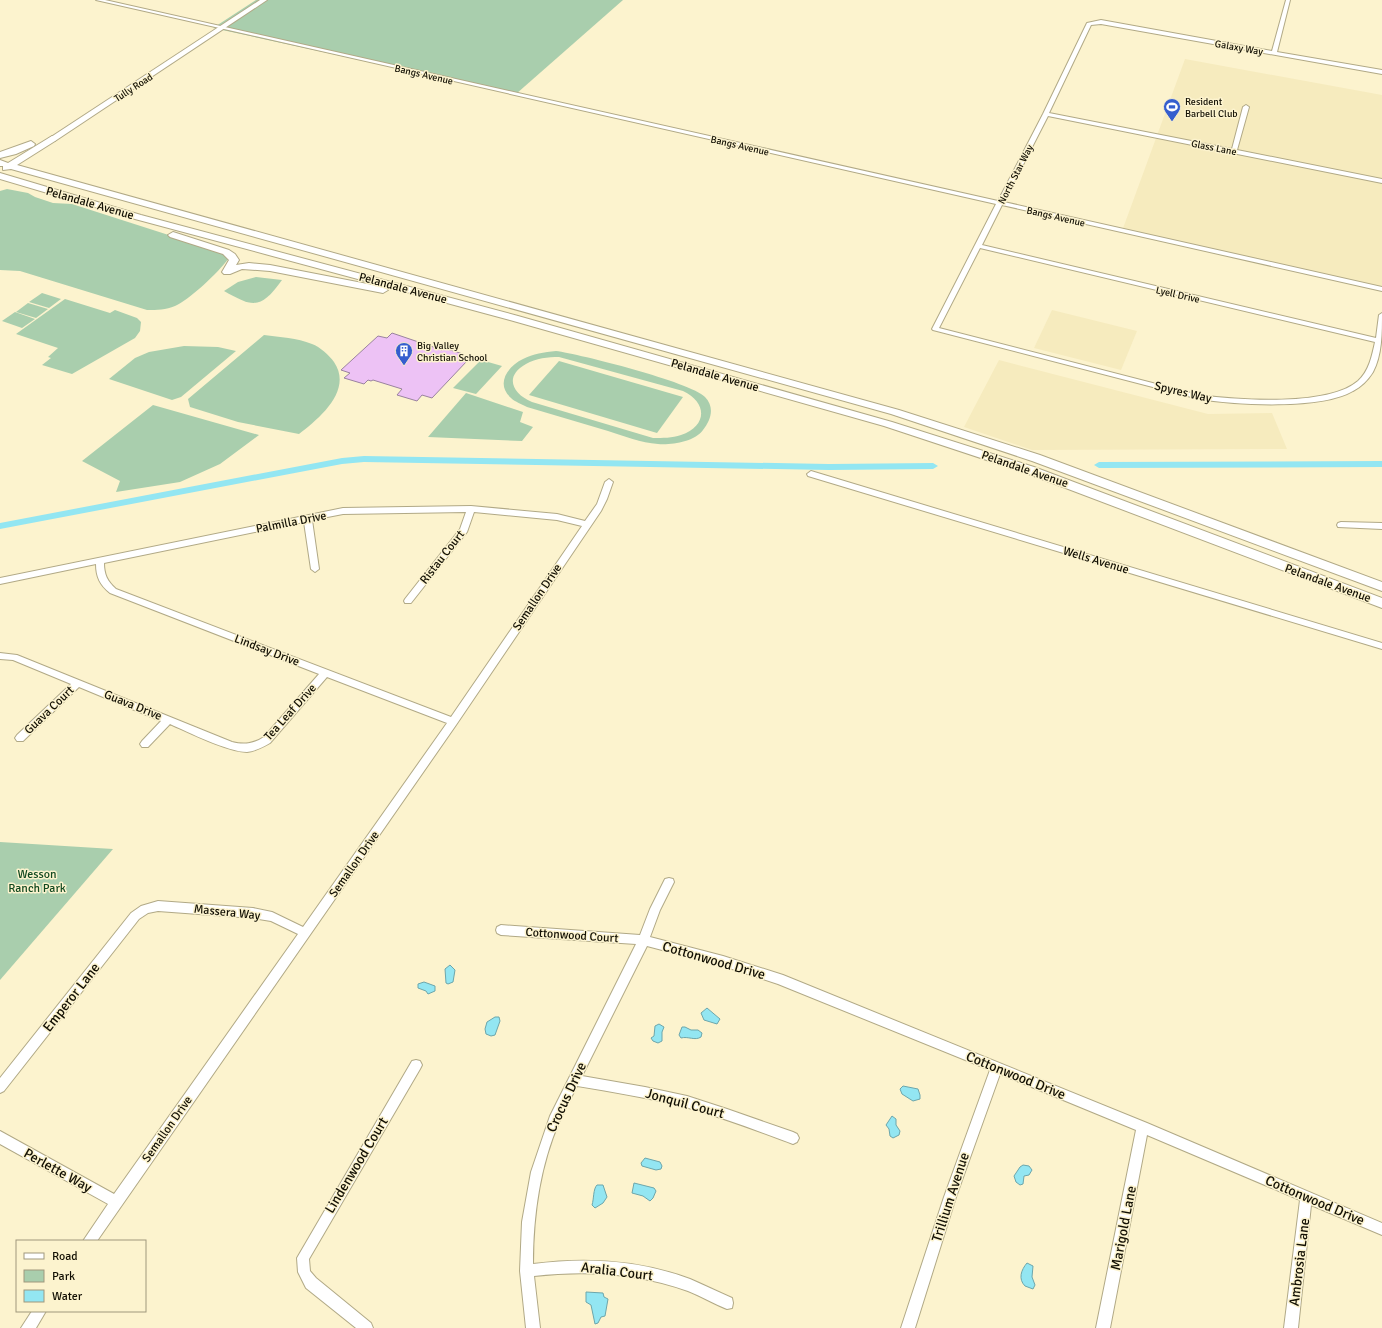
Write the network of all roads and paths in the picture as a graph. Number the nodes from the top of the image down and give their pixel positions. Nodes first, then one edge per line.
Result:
1 (98, 0) edge
2 (264, 0) edge
3 (1288, 0) edge
4 (1096, 22) joint
5 (221, 28) junction
6 (1274, 53) junction
7 (1382, 72) edge
8 (1246, 107) dead end
9 (1046, 114) junction
10 (52, 139) junction
11 (1234, 151) junction
12 (0, 155) edge
13 (5, 164) edge
14 (0, 172) edge
15 (0, 176) edge
16 (54, 178) junction
17 (1382, 181) edge
18 (2, 187) dead end
19 (35, 187) junction
20 (90, 203) junction
21 (1000, 204) junction
22 (978, 246) junction
23 (1382, 289) edge
24 (430, 296) junction
25 (1382, 314) edge
26 (935, 329) joint
27 (1380, 341) edge
28 (811, 474) dead end
29 (609, 482) dead end
30 (471, 509) junction
31 (308, 518) junction
32 (587, 524) junction
33 (1341, 525) dead end
34 (1382, 526) edge
35 (100, 561) junction
36 (315, 569) dead end
37 (0, 581) edge
38 (1382, 587) edge
39 (408, 601) dead end
40 (1382, 603) edge
41 (1382, 646) edge
42 (0, 656) edge
43 (325, 673) junction
44 (78, 683) junction
45 (169, 719) junction
46 (453, 722) junction
47 (20, 738) dead end
48 (146, 744) dead end
49 (253, 748) joint
50 (669, 882) dead end
51 (145, 909) joint
52 (501, 930) dead end
53 (305, 933) junction
54 (644, 940) junction
55 (416, 1065) dead end
56 (996, 1067) junction
57 (574, 1080) junction
58 (0, 1088) edge
59 (1143, 1127) junction
60 (0, 1137) edge
61 (793, 1138) dead end
62 (1306, 1197) junction
63 (116, 1202) junction
64 (1382, 1229) edge
65 (90, 1240) edge
66 (526, 1271) junction
67 (727, 1303) dead end
68 (39, 1312) edge
69 (28, 1328) edge
70 (366, 1328) edge
71 (533, 1328) edge
72 (908, 1328) edge
73 (1103, 1328) edge
74 (1291, 1328) edge

1 - 5 street, Bangs Avenue
2 - 5 street, Tully Road
3 - 6 street
4 - 6 street, Galaxy Way
4 - 9 street, North Star Way
5 - 10 street, Tully Road
5 - 21 street, Bangs Avenue
6 - 7 street, Galaxy Way
8 - 11 street
9 - 11 street, Glass Lane
9 - 21 street, North Star Way
10 - 12 main road
10 - 13 main road, Tully Road
10 - 16 main road, Pelandale Avenue
11 - 17 street, Glass Lane
13 - 14 main road, Tully Road
13 - 16 main road, Pelandale Avenue
15 - 19 main road, Pelandale Avenue
16 - 38 main road, Pelandale Avenue
18 - 19 main road, Pelandale Avenue
19 - 20 main road, Pelandale Avenue
20 - 24 main road, Pelandale Avenue
20 - 24 main road
21 - 22 street, North Star Way
21 - 23 street, Bangs Avenue
22 - 26 street, North Star Way
22 - 27 street, Lyell Drive
24 - 40 main road, Pelandale Avenue
25 - 27 street, Spyres Way
26 - 27 street, Spyres Way
28 - 41 street, Wells Avenue
29 - 32 street, Semallon Drive
30 - 31 street, Palmilla Drive
30 - 32 street, Palmilla Drive
30 - 39 street, Ristau Court
31 - 35 street, Palmilla Drive
31 - 36 street
32 - 46 street, Semallon Drive
33 - 34 street
35 - 37 street, Palmilla Drive
35 - 43 street, Lindsay Drive
42 - 44 street, Guava Drive
43 - 46 street, Lindsay Drive
43 - 49 street, Tea Leaf Drive
44 - 45 street, Guava Drive
44 - 47 street, Guava Court
45 - 48 street
45 - 49 street, Guava Drive
46 - 53 street, Semallon Drive
50 - 54 street, Crocus Drive
51 - 53 street, Massera Way
51 - 58 street, Emperor Lane
52 - 54 street, Cottonwood Court
53 - 63 street, Semallon Drive
54 - 56 street, Cottonwood Drive
54 - 57 street, Crocus Drive
55 - 70 street, Lindenwood Court
56 - 59 street, Cottonwood Drive
56 - 72 street, Trillium Avenue
57 - 61 street, Jonquil Court
57 - 66 street, Crocus Drive
59 - 62 street, Cottonwood Drive
59 - 73 street, Marigold Lane
60 - 63 street, Perlette Way
62 - 64 street, Cottonwood Drive
62 - 74 street, Ambrosia Lane
63 - 65 street, Semallon Drive
66 - 67 street, Aralia Court
66 - 71 street, Crocus Drive
68 - 69 street

